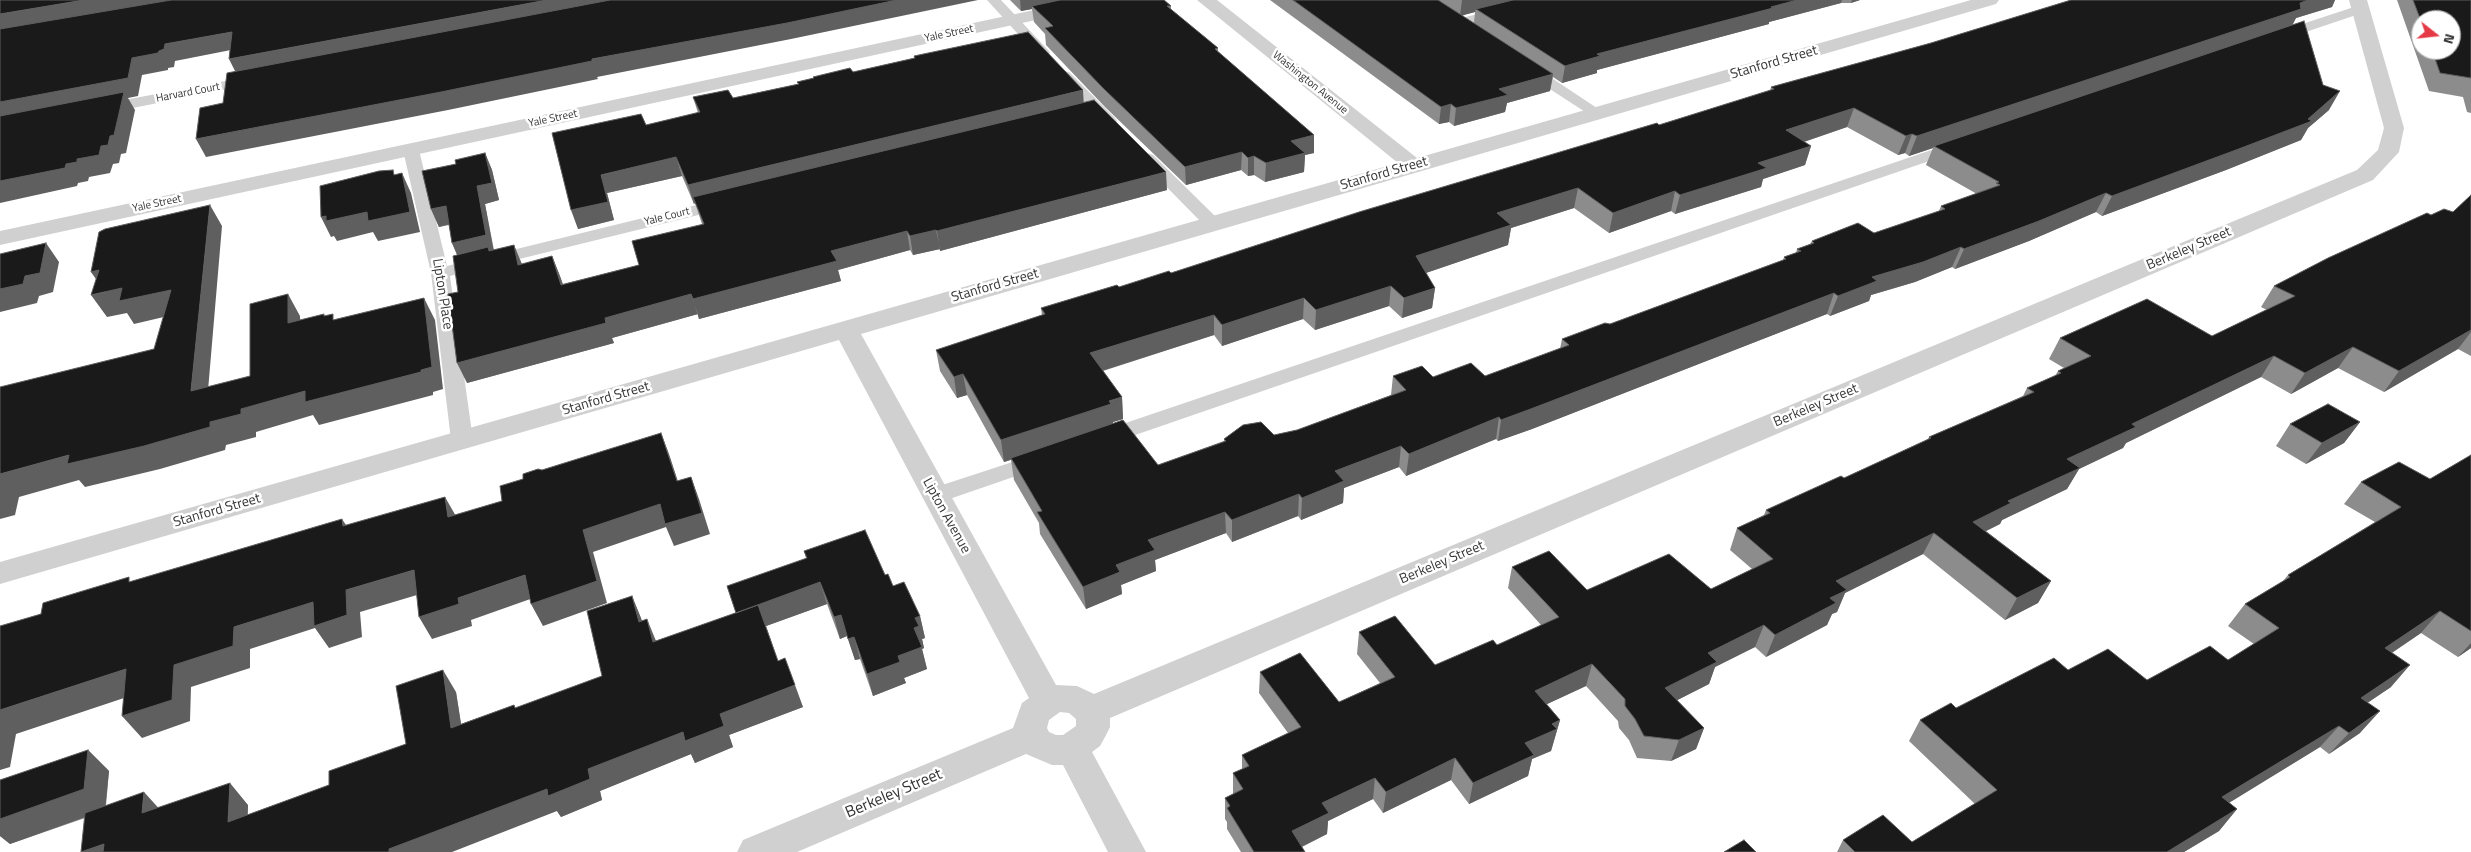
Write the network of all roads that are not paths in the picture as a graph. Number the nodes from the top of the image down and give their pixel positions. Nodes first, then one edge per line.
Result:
1 (994, 0) edge
2 (1105, 0) edge
3 (1206, 0) edge
4 (1553, 0) edge
5 (1990, 0) edge
6 (2359, 5) edge
7 (1444, 14) edge
8 (1012, 20) junction
9 (1458, 24) junction
10 (1474, 34) edge
11 (2264, 42) edge
12 (1516, 61) edge
13 (262, 78) edge
14 (1099, 111) junction
15 (87, 112) edge
16 (1598, 114) junction
17 (1080, 116) edge
18 (1120, 132) edge
19 (1972, 142) edge
20 (1134, 145) edge
21 (411, 150) junction
22 (1414, 166) junction
23 (740, 199) edge
24 (1212, 223) junction
25 (0, 238) edge
26 (440, 272) junction
27 (846, 330) junction
28 (462, 440) junction
29 (1084, 445) edge
30 (1056, 454) edge
31 (935, 496) junction
32 (0, 573) edge
33 (1048, 702) junction
34 (1090, 711) junction
35 (1032, 736) junction
36 (1072, 748) junction
37 (756, 852) edge
38 (1126, 852) edge

1 - 8 lane
2 - 8 street, Yale Street
3 - 22 street, Washington Avenue
4 - 9 lane
5 - 16 street, Stanford Street
6 - 11 lane
6 - 34 street, Berkeley Street
7 - 9 lane
8 - 14 lane
8 - 21 street, Yale Street
9 - 10 lane
12 - 16 lane
13 - 15 lane, Harvard Court
14 - 17 lane
14 - 18 lane
16 - 22 street, Stanford Street
19 - 29 lane
20 - 24 lane
21 - 25 street, Yale Street
21 - 26 lane, Lipton Place
22 - 24 street, Stanford Street
23 - 26 lane, Yale Court
24 - 27 street, Stanford Street
26 - 28 lane, Lipton Place
27 - 28 street, Stanford Street
27 - 31 street, Lipton Avenue
28 - 32 street, Stanford Street
30 - 31 lane
31 - 33 street, Lipton Avenue
33 - 34 street
33 - 35 street
34 - 36 street
35 - 36 street
35 - 37 street, Berkeley Street
36 - 38 street

